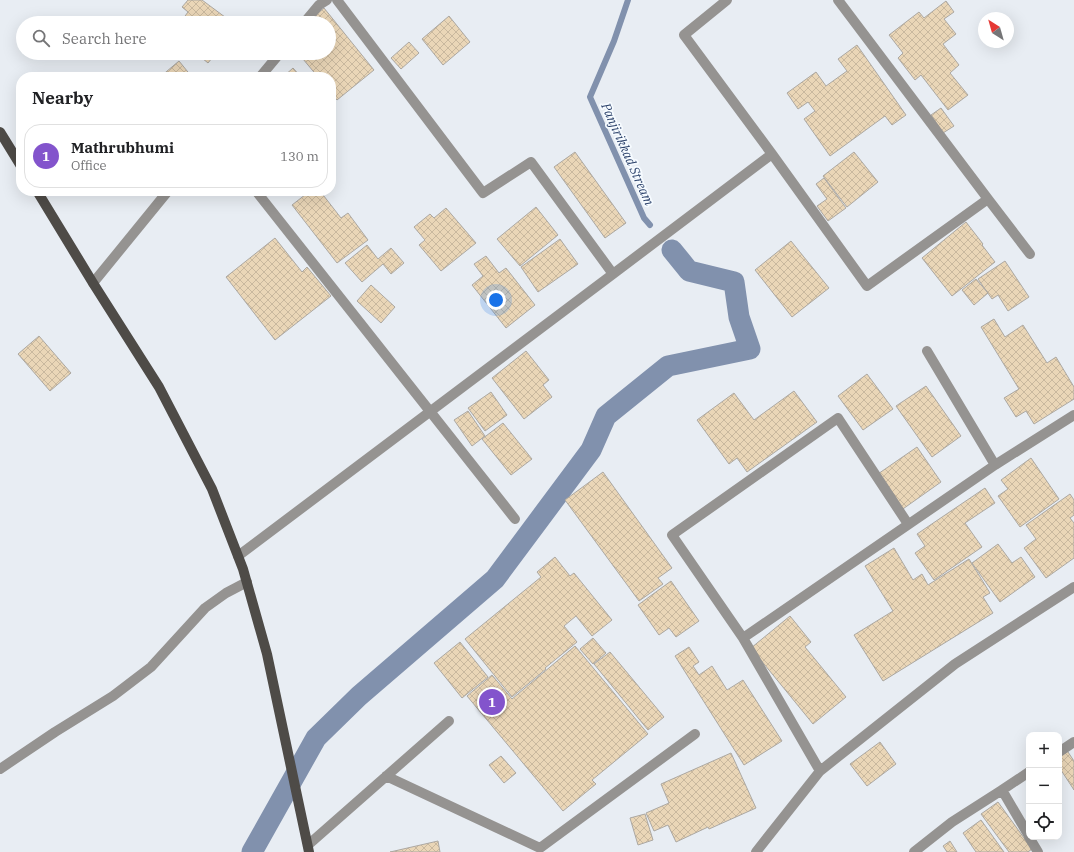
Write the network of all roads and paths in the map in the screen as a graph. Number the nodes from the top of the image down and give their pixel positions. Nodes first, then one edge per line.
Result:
1 (327, 0) edge
2 (337, 0) edge
3 (727, 0) edge
4 (838, 0) edge
5 (310, 16) edge
6 (274, 60) edge
7 (264, 72) edge
8 (0, 132) edge
9 (772, 154) junction
10 (16, 158) edge
11 (39, 196) edge
12 (164, 196) edge
13 (260, 196) edge
14 (988, 199) junction
15 (1030, 254) dead end
16 (613, 274) junction
17 (93, 284) junction
18 (927, 351) dead end
19 (430, 412) junction
20 (1074, 415) edge
21 (994, 465) junction
22 (514, 519) dead end
23 (908, 524) junction
24 (238, 556) junction
25 (247, 582) junction
26 (1074, 587) edge
27 (743, 638) junction
28 (449, 721) dead end
29 (695, 734) dead end
30 (1074, 742) edge
31 (1062, 750) edge
32 (0, 769) edge
33 (820, 770) junction
34 (1026, 774) edge
35 (386, 776) junction
36 (1002, 790) junction
37 (1026, 832) edge
38 (1031, 840) edge
39 (308, 845) edge
40 (756, 852) edge
41 (914, 852) edge
42 (1038, 852) edge

1 - 5 street
2 - 16 street
3 - 9 street
4 - 14 street
6 - 7 street
8 - 10 main road
9 - 14 street
9 - 16 street
11 - 17 main road
12 - 17 street
13 - 19 street
14 - 15 street
16 - 19 street
17 - 24 main road
18 - 21 street
19 - 22 street
19 - 24 street
20 - 21 street
21 - 23 street
23 - 27 street
23 - 27 street
24 - 25 main road
25 - 32 street
25 - 39 main road
26 - 33 street
27 - 33 street
28 - 35 street
29 - 35 street
30 - 31 street
33 - 40 street
34 - 36 street
35 - 39 street
36 - 37 street
36 - 41 street
38 - 42 street

